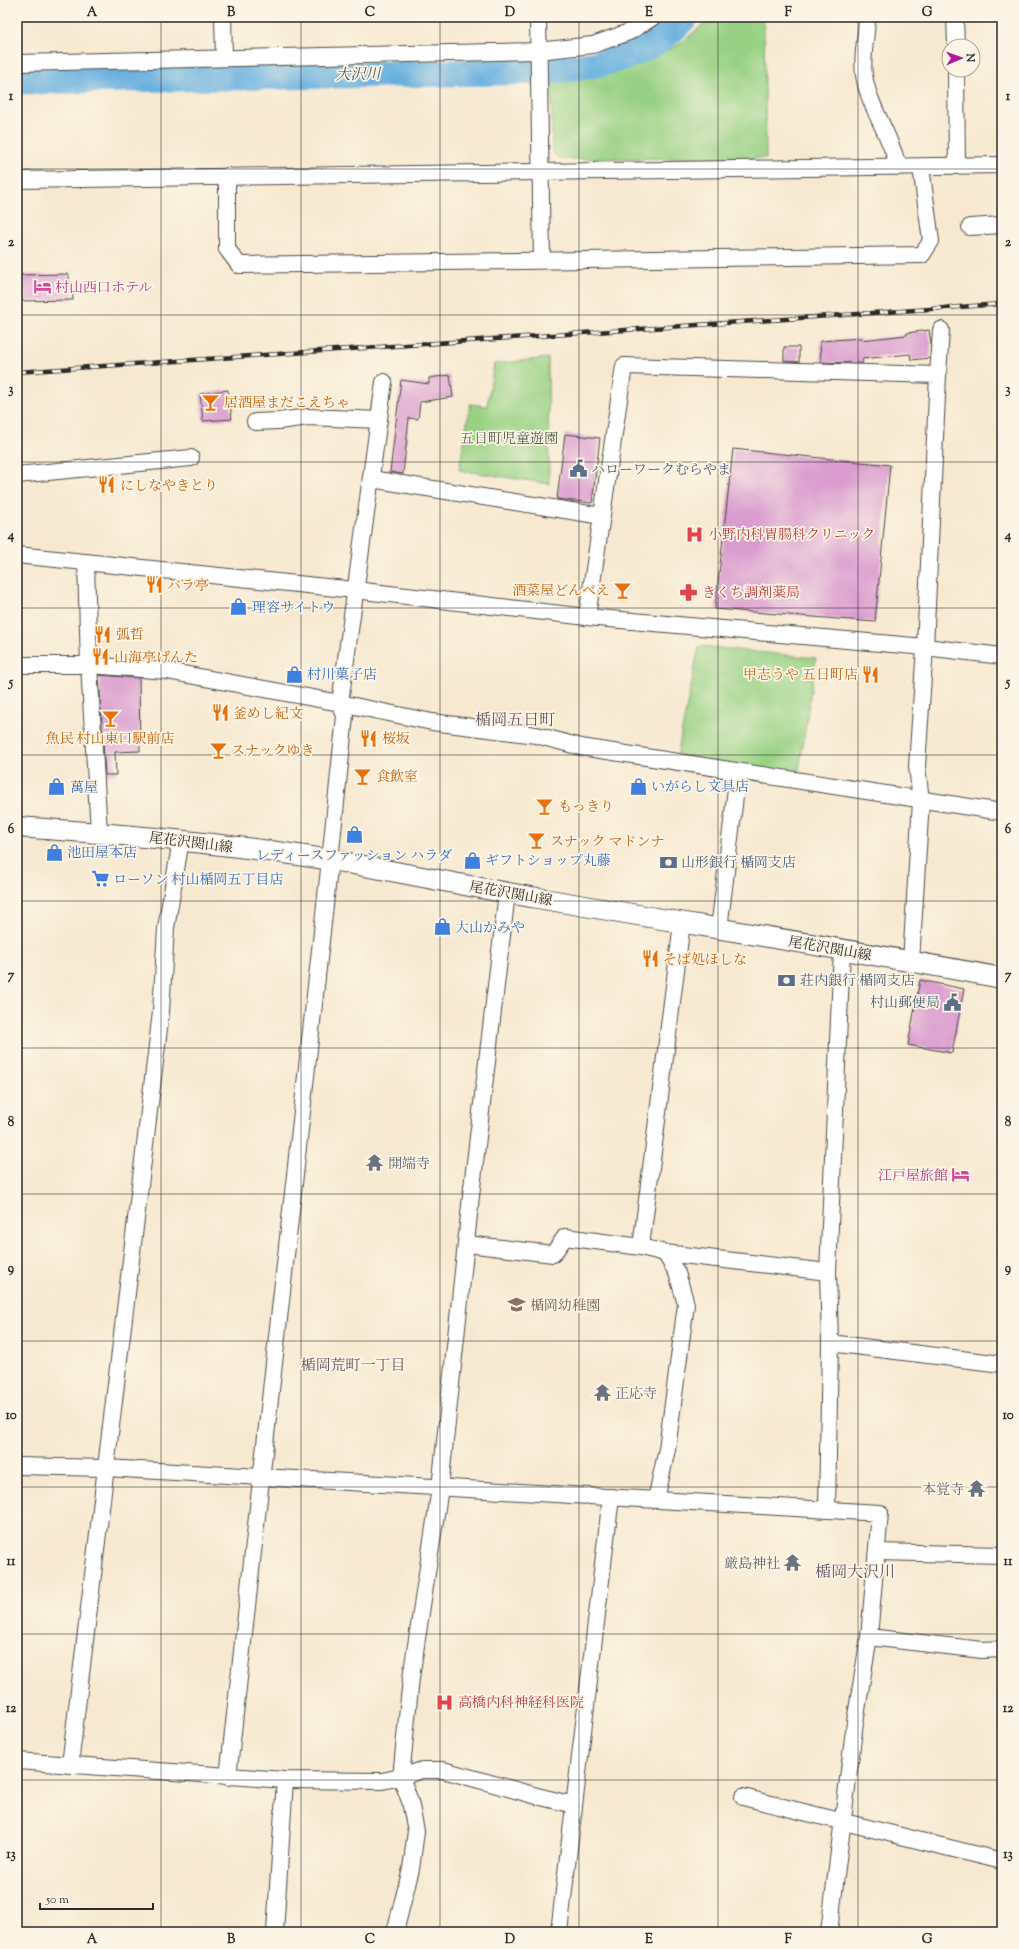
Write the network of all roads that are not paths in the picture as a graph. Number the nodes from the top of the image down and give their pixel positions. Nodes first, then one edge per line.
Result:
1 (223, 17) edge
2 (538, 17) edge
3 (653, 17) edge
4 (867, 17) edge
5 (955, 17) edge
6 (629, 25) edge
7 (956, 38) edge
8 (538, 57) junction
9 (224, 58) junction
10 (17, 63) edge
11 (956, 78) edge
12 (1002, 165) edge
13 (957, 166) junction
14 (898, 167) junction
15 (921, 167) junction
16 (541, 171) junction
17 (227, 176) junction
18 (17, 180) edge
19 (1002, 225) edge
20 (970, 226) dead end
21 (542, 260) junction
22 (941, 330) dead end
23 (938, 375) junction
24 (384, 382) dead end
25 (379, 420) junction
26 (255, 422) dead end
27 (192, 458) dead end
28 (17, 475) edge
29 (371, 479) junction
30 (602, 516) junction
31 (17, 555) edge
32 (86, 562) junction
33 (355, 590) junction
34 (587, 617) junction
35 (925, 647) junction
36 (1002, 656) edge
37 (17, 665) edge
38 (89, 665) junction
39 (340, 703) junction
40 (738, 772) junction
41 (921, 801) junction
42 (1002, 812) edge
43 (17, 827) edge
44 (98, 832) junction
45 (181, 840) junction
46 (330, 860) junction
47 (507, 893) junction
48 (682, 923) junction
49 (720, 928) junction
50 (842, 950) junction
51 (911, 961) junction
52 (1002, 978) edge
53 (467, 1244) junction
54 (641, 1247) junction
55 (665, 1253) junction
56 (828, 1272) junction
57 (830, 1343) junction
58 (1002, 1364) edge
59 (17, 1466) edge
60 (106, 1468) junction
61 (260, 1477) junction
62 (440, 1488) junction
63 (611, 1497) junction
64 (656, 1500) junction
65 (827, 1510) junction
66 (877, 1552) junction
67 (1002, 1555) edge
68 (869, 1637) junction
69 (1002, 1649) edge
70 (17, 1761) edge
71 (70, 1765) junction
72 (228, 1777) junction
73 (401, 1777) junction
74 (285, 1780) junction
75 (743, 1797) dead end
76 (574, 1804) junction
77 (843, 1820) junction
78 (1002, 1861) edge
79 (275, 1932) edge
80 (395, 1932) edge
81 (559, 1932) edge
82 (829, 1932) edge

1 - 9 street
2 - 8 street
3 - 6 street
4 - 14 street
5 - 7 street
6 - 8 street
8 - 9 street
8 - 16 street
9 - 10 street
11 - 13 street
12 - 13 street
13 - 15 street
14 - 15 street
14 - 16 street
15 - 21 street
16 - 17 street
16 - 21 street
17 - 18 street
17 - 21 street
19 - 20 street
22 - 23 street
23 - 30 street
23 - 35 street
24 - 25 street
25 - 26 street
25 - 29 street
27 - 28 street
29 - 30 street
29 - 33 street
30 - 34 street
31 - 32 street
32 - 33 street
32 - 38 street
33 - 34 street
33 - 39 street
34 - 35 street
35 - 36 street
35 - 41 street
37 - 38 street
38 - 39 street
38 - 44 street
39 - 40 street
39 - 46 street
40 - 41 street
40 - 49 street
41 - 42 street
41 - 51 street
43 - 44 main road, 尾花沢関山線
44 - 45 main road, 尾花沢関山線
45 - 46 main road, 尾花沢関山線
45 - 60 street
46 - 47 main road, 尾花沢関山線
46 - 61 street
47 - 48 main road, 尾花沢関山線
47 - 53 street
48 - 49 main road, 尾花沢関山線
48 - 54 street
49 - 50 main road, 尾花沢関山線
50 - 51 main road, 尾花沢関山線
50 - 56 street
51 - 52 main road, 尾花沢関山線
53 - 54 street
53 - 62 street
54 - 55 street
55 - 56 street
55 - 64 street
56 - 57 street
57 - 58 street
57 - 65 street
59 - 60 street
60 - 61 street
60 - 71 street
61 - 62 street
61 - 72 street
62 - 63 street
62 - 73 street
63 - 64 street
63 - 76 street
64 - 65 street
65 - 66 street
66 - 67 street
66 - 68 street
68 - 69 street
68 - 77 street
70 - 71 street
71 - 72 street
72 - 74 street
73 - 74 street
73 - 76 street
73 - 80 street
74 - 79 street
75 - 77 street
76 - 81 street
77 - 78 street
77 - 82 street

